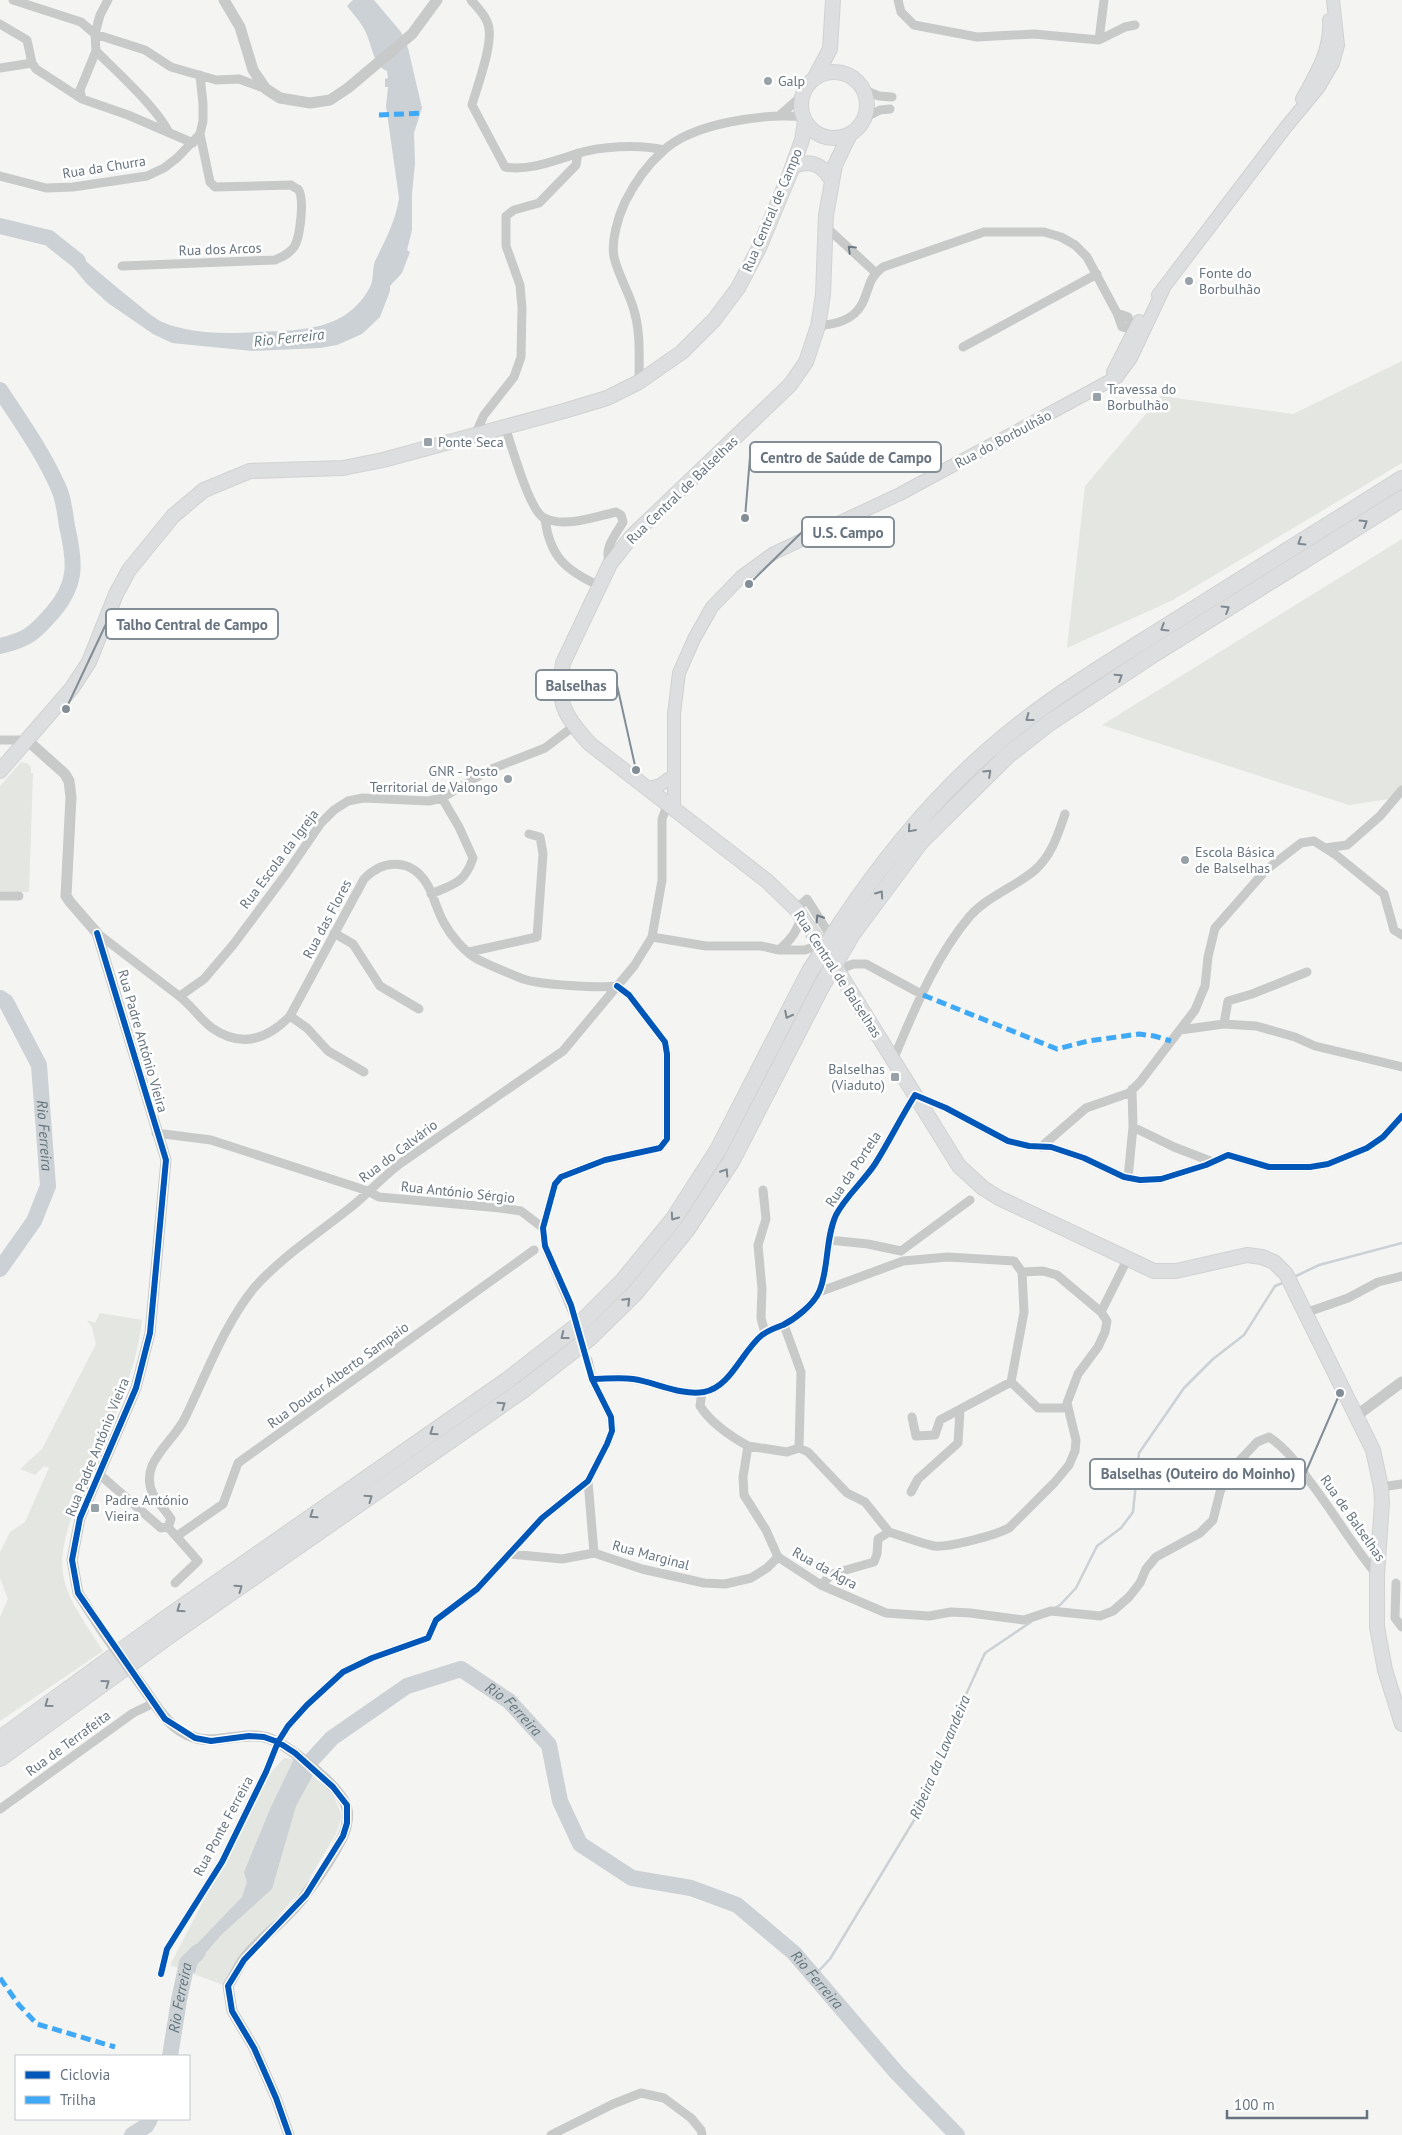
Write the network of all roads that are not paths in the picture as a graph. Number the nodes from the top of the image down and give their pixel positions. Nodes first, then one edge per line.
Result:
1 (13, 0) edge
2 (108, 0) edge
3 (224, 0) edge
4 (437, 0) edge
5 (471, 0) edge
6 (833, 0) edge
7 (898, 0) edge
8 (1104, 0) edge
9 (1326, 0) edge
10 (1333, 0) edge
11 (0, 24) edge
12 (1135, 26) dead end
13 (95, 34) junction
14 (1099, 40) junction
15 (830, 49) junction
16 (96, 51) junction
17 (1329, 60) junction
18 (32, 63) junction
19 (0, 68) edge
20 (253, 70) junction
21 (200, 75) junction
22 (848, 75) junction
23 (239, 79) junction
24 (813, 80) junction
25 (266, 89) junction
26 (864, 90) junction
27 (803, 95) junction
28 (892, 97) dead end
29 (82, 99) junction
30 (890, 109) dead end
31 (780, 115) junction
32 (864, 118) junction
33 (805, 119) junction
34 (168, 132) junction
35 (200, 134) junction
36 (850, 134) junction
37 (823, 136) junction
38 (192, 143) junction
39 (664, 150) junction
40 (578, 153) junction
41 (835, 165) junction
42 (793, 171) junction
43 (0, 176) edge
44 (832, 180) junction
45 (825, 226) junction
46 (122, 266) dead end
47 (876, 273) junction
48 (1096, 274) junction
49 (818, 326) junction
50 (1139, 331) junction
51 (963, 347) dead end
52 (639, 382) junction
53 (1105, 384) junction
54 (505, 427) junction
55 (475, 435) junction
56 (1402, 479) edge
57 (1402, 499) edge
58 (544, 518) junction
59 (610, 564) junction
60 (600, 586) junction
61 (574, 726) junction
62 (0, 740) edge
63 (27, 740) junction
64 (674, 765) junction
65 (0, 771) edge
66 (1402, 790) edge
67 (442, 798) junction
68 (662, 799) junction
69 (1065, 814) dead end
70 (529, 834) dead end
71 (1325, 848) junction
72 (431, 894) junction
73 (0, 896) edge
74 (19, 896) dead end
75 (799, 912) junction
76 (847, 928) junction
77 (97, 933) junction
78 (334, 933) junction
79 (1402, 935) edge
80 (652, 937) junction
81 (818, 940) junction
82 (778, 950) junction
83 (469, 952) junction
84 (844, 967) junction
85 (1307, 972) dead end
86 (617, 986) junction
87 (923, 995) junction
88 (180, 996) junction
89 (419, 1009) dead end
90 (290, 1016) junction
91 (1224, 1024) junction
92 (1180, 1030) junction
93 (893, 1060) junction
94 (1402, 1067) edge
95 (364, 1072) dead end
96 (1132, 1089) junction
97 (915, 1095) junction
98 (1402, 1116) edge
99 (1133, 1127) junction
100 (156, 1133) junction
101 (1041, 1147) junction
102 (1213, 1162) junction
103 (1128, 1178) junction
104 (763, 1190) dead end
105 (368, 1191) junction
106 (970, 1200) dead end
107 (543, 1228) junction
108 (828, 1240) junction
109 (534, 1250) dead end
110 (901, 1251) junction
111 (1128, 1258) junction
112 (903, 1261) junction
113 (1022, 1272) junction
114 (1402, 1276) edge
115 (819, 1292) junction
116 (1101, 1312) junction
117 (1305, 1313) junction
118 (575, 1318) dead end
119 (784, 1325) junction
120 (765, 1333) junction
121 (588, 1360) dead end
122 (592, 1379) junction
123 (1011, 1382) junction
124 (1402, 1382) edge
125 (702, 1392) junction
126 (1068, 1408) junction
127 (960, 1410) junction
128 (912, 1416) dead end
129 (1356, 1416) junction
130 (748, 1446) junction
131 (799, 1448) junction
132 (99, 1474) junction
133 (588, 1481) junction
134 (1402, 1484) edge
135 (1381, 1487) junction
136 (911, 1492) dead end
137 (168, 1527) junction
138 (889, 1532) junction
139 (177, 1536) junction
140 (594, 1553) junction
141 (510, 1554) junction
142 (778, 1557) junction
143 (1377, 1576) junction
144 (175, 1583) dead end
145 (1396, 1583) dead end
146 (822, 1585) junction
147 (1051, 1611) joint
148 (1402, 1627) edge
149 (154, 1704) junction
150 (1402, 1724) edge
151 (0, 1739) edge
152 (278, 1742) junction
153 (0, 1758) edge
154 (0, 1809) edge
155 (161, 1974) dead end
156 (289, 2135) edge
157 (551, 2135) edge
158 (702, 2135) edge

1 - 13 street
2 - 13 street
3 - 20 street
4 - 25 street
5 - 40 street
6 - 15 main road
7 - 14 street
8 - 14 street
9 - 17 main road, Rua do Borbulhão
10 - 17 main road, Rua do Borbulhão
11 - 18 street
12 - 14 street
13 - 16 street
13 - 21 street
15 - 22 main road
15 - 24 main road
16 - 29 street
16 - 34 street
17 - 50 main road, Rua do Borbulhão
18 - 19 street
18 - 29 street
20 - 23 street
20 - 25 street
21 - 23 street
21 - 35 street
22 - 24 main road
22 - 26 main road
23 - 25 street
24 - 27 main road
26 - 28 street
26 - 32 main road
27 - 31 street
27 - 33 main road
29 - 34 street
30 - 32 street
31 - 33 street
31 - 39 street
32 - 36 main road
33 - 37 main road
33 - 42 main road, Rua Central de Campo
34 - 38 street
35 - 38 street, Rua da Churra
35 - 46 street, Rua dos Arcos
36 - 37 main road
36 - 41 main road, Rua Central de Balselhas
37 - 41 main road, Rua Central de Balselhas
37 - 42 main road, Rua Central de Campo
38 - 43 street, Rua da Churra
39 - 40 street
39 - 52 street
40 - 55 street
41 - 44 main road, Rua Central de Balselhas
42 - 44 main road
42 - 52 main road, Rua Central de Campo
44 - 45 main road, Rua Central de Balselhas
47 -> 45 street
45 - 49 main road, Rua Central de Balselhas
47 - 48 street
47 - 49 street
48 - 50 street
48 - 51 street
49 - 59 main road, Rua Central de Balselhas
50 - 53 main road, Rua do Borbulhão
50 - 53 main road, Rua do Borbulhão
52 - 54 main road, Rua Central de Campo
53 - 64 main road, Rua do Borbulhão
54 - 55 main road, Rua Central de Campo
54 - 58 street
55 - 63 main road, Rua Central de Campo
56 -> 76 highway
76 -> 57 highway
58 - 59 street
58 - 60 street
59 - 60 main road, Rua Central de Balselhas
60 - 61 main road, Rua Central de Balselhas
61 - 67 street, Rua Escola da Igreja
61 - 68 main road, Rua Central de Balselhas
62 - 63 street
63 - 65 main road, Rua Central de Campo
63 - 77 street
64 - 68 main road, Rua do Borbulhão
64 - 68 main road
66 - 71 street
67 - 72 street
67 - 88 street, Rua Escola da Igreja
68 - 75 main road, Rua Central de Balselhas
68 - 80 street, Rua do Calvário
69 - 87 street
70 - 83 street
71 - 79 street
71 - 92 street
72 - 78 street, Rua das Flores
72 - 83 street, Rua das Flores
73 - 74 street
75 - 81 main road, Rua Central de Balselhas
75 - 82 street
84 -> 75 street
76 -> 151 highway, bridge
153 -> 76 highway, bridge
77 - 88 street
77 - 100 street, Rua Padre António Vieira
78 - 89 street
78 - 90 street, Rua das Flores
80 - 82 street
80 - 86 street, Rua do Calvário
81 - 82 street
81 - 84 main road, Rua Central de Balselhas
83 - 86 street, Rua das Flores
84 - 87 street
84 - 93 main road, Rua Central de Balselhas
85 - 91 street
86 - 105 street, Rua do Calvário
86 - 107 street
87 - 93 street
88 - 90 street, Rua das Flores
90 - 95 street
91 - 92 street
91 - 94 street
92 - 96 street
93 - 97 main road, Rua Central de Balselhas
96 - 99 street
96 - 101 street
97 - 101 street
97 - 108 street, Rua da Portela
97 - 111 main road, Rua Central de Balselhas
98 - 102 street
99 - 102 street
99 - 103 street
100 - 105 street, Rua António Sérgio
100 - 132 street, Rua Padre António Vieira
101 - 103 street
102 - 103 street
104 - 120 street
105 - 107 street, Rua António Sérgio
105 - 137 street, Rua do Calvário
106 - 110 street
107 - 118 street
108 - 110 street
108 - 115 street, Rua da Portela
109 - 139 street, Rua Doutor Alberto Sampaio
110 - 112 street
111 - 116 street
111 - 117 main road, Rua Central de Balselhas
112 - 113 street
112 - 115 street
113 - 116 street
113 - 123 street
114 - 117 street
115 - 119 street, Rua da Portela
116 - 126 street
117 - 129 main road, Rua Central de Balselhas
119 - 120 street, Rua da Portela
119 - 131 street
120 - 125 street, Rua da Portela
121 - 122 street
122 - 125 street
122 - 133 street
123 - 126 street
123 - 127 street
124 - 129 street
125 - 130 street
126 - 138 street
127 - 128 street
127 - 136 street
129 - 135 main road, Rua Central de Balselhas
130 - 131 street
130 - 142 street, Rua da Ágra
131 - 138 street
132 - 137 street, Rua do Calvário
132 - 149 street, Rua Padre António Vieira, bridge
133 - 140 street
133 - 141 street, Rua Ponte Ferreira
134 - 135 street
135 - 143 main road, Rua Central de Balselhas
137 - 139 street, Rua do Calvário
138 - 146 street
139 - 144 street, Rua do Calvário
140 - 141 street, Rua Marginal
140 - 142 street, Rua Marginal
141 - 152 street, Rua Ponte Ferreira
142 - 146 street, Rua da Ágra
143 - 147 street, Rua de Balselhas
143 - 150 main road, Rua Central de Balselhas
145 - 148 street
146 - 147 street, Rua da Ágra
149 - 152 street, Rua Padre António Vieira
149 - 154 street, Rua de Terrafeita
152 - 155 street, Rua Ponte Ferreira
152 - 156 street, Rua Padre António Vieira
157 - 158 street

